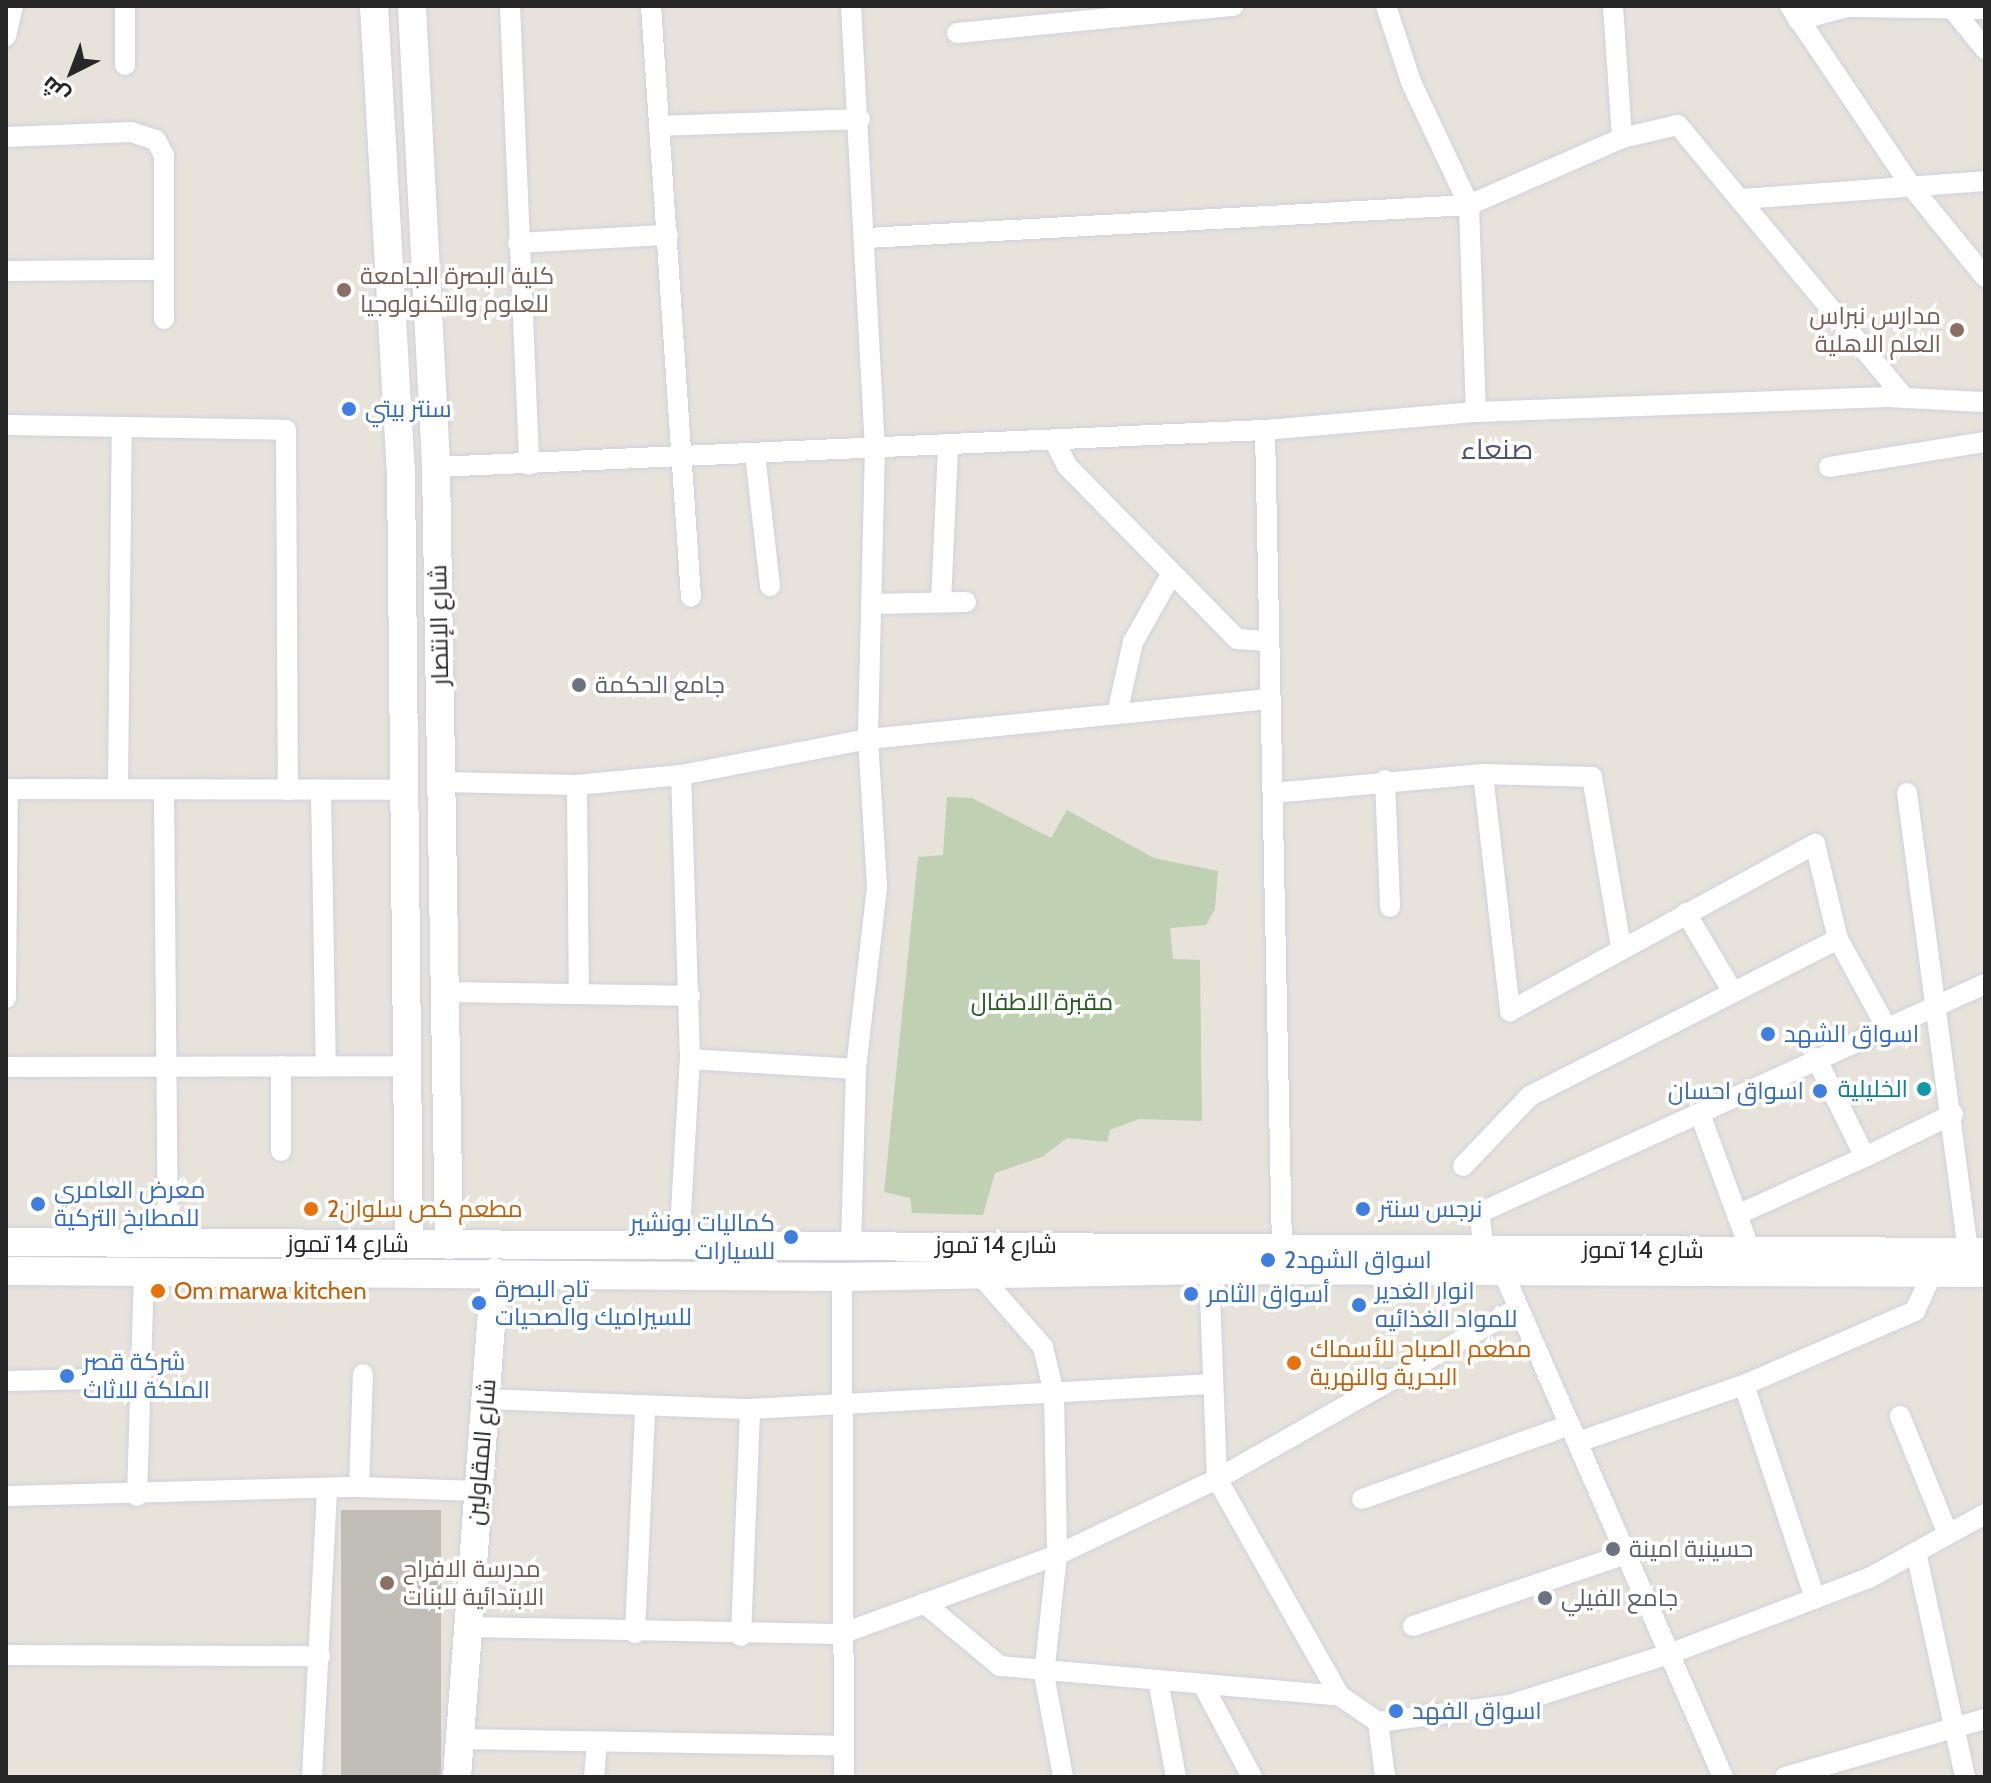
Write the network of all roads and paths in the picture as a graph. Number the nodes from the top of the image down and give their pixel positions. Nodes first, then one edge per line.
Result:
1 (13, 6) edge
2 (125, 6) edge
3 (374, 6) edge
4 (412, 6) edge
5 (510, 6) edge
6 (651, 6) edge
7 (851, 6) edge
8 (1234, 6) edge
9 (1386, 6) edge
10 (1613, 6) edge
11 (1951, 7) edge
12 (1164, 8) edge
13 (1985, 9) edge
14 (1794, 13) edge
15 (1036, 14) edge
16 (957, 33) dead end
17 (6, 36) edge
18 (1985, 49) edge
19 (125, 65) dead end
20 (860, 119) junction
21 (659, 126) junction
22 (6, 137) edge
23 (1622, 138) junction
24 (1985, 181) edge
25 (1911, 186) junction
26 (1742, 199) junction
27 (1469, 205) junction
28 (668, 235) junction
29 (867, 238) junction
30 (518, 243) junction
31 (163, 270) junction
32 (6, 271) edge
33 (1985, 277) edge
34 (164, 319) dead end
35 (1905, 398) junction
36 (1985, 402) edge
37 (1476, 412) junction
38 (6, 425) edge
39 (122, 427) junction
40 (1265, 430) junction
41 (1054, 440) junction
42 (1985, 442) edge
43 (948, 445) junction
44 (875, 448) junction
45 (755, 454) junction
46 (682, 458) junction
47 (529, 465) junction
48 (436, 467) junction
49 (1829, 467) dead end
50 (1172, 573) junction
51 (770, 586) dead end
52 (691, 597) dead end
53 (941, 602) junction
54 (966, 602) dead end
55 (871, 604) junction
56 (1269, 641) junction
57 (1271, 699) junction
58 (1117, 714) junction
59 (868, 739) junction
60 (1483, 774) junction
61 (681, 775) junction
62 (1385, 780) junction
63 (442, 782) junction
64 (577, 785) junction
65 (7, 789) edge
66 (118, 789) junction
67 (164, 790) junction
68 (288, 790) junction
69 (321, 790) junction
70 (407, 790) junction
71 (1273, 793) junction
72 (1907, 793) dead end
73 (1390, 907) dead end
74 (1686, 913) junction
75 (1838, 939) junction
76 (1621, 947) junction
77 (1985, 984) edge
78 (442, 992) junction
79 (1733, 992) junction
80 (579, 994) junction
81 (690, 996) junction
82 (6, 998) edge
83 (1938, 1005) junction
84 (1885, 1025) junction
85 (1816, 1058) junction
86 (690, 1059) junction
87 (170, 1064) junction
88 (281, 1066) junction
89 (326, 1066) junction
90 (407, 1066) junction
91 (6, 1067) edge
92 (856, 1069) junction
93 (1700, 1114) junction
94 (1953, 1114) junction
95 (445, 1139) junction
96 (409, 1140) junction
97 (281, 1151) dead end
98 (1865, 1157) junction
99 (1463, 1166) dead end
100 (1737, 1215) junction
101 (6, 1242) edge
102 (168, 1243) junction
103 (409, 1244) junction
104 (449, 1245) junction
105 (851, 1245) junction
106 (1282, 1245) junction
107 (679, 1247) junction
108 (1750, 1250) junction
109 (1494, 1261) junction
110 (1982, 1266) edge
111 (1209, 1270) junction
112 (6, 1271) edge
113 (144, 1271) junction
114 (495, 1272) junction
115 (1932, 1274) junction
116 (980, 1275) junction
117 (842, 1277) junction
118 (1515, 1310) junction
119 (363, 1374) dead end
120 (140, 1378) junction
121 (6, 1381) edge
122 (1209, 1384) junction
123 (1744, 1385) junction
124 (1054, 1393) junction
125 (486, 1399) junction
126 (846, 1403) junction
127 (645, 1409) junction
128 (750, 1409) junction
129 (1900, 1416) dead end
130 (1574, 1434) junction
131 (1217, 1479) junction
132 (359, 1487) junction
133 (327, 1488) junction
134 (479, 1491) junction
135 (6, 1496) edge
136 (137, 1496) junction
137 (1362, 1499) dead end
138 (1985, 1514) edge
139 (1947, 1532) junction
140 (1916, 1552) junction
141 (1626, 1554) junction
142 (1057, 1555) junction
143 (1815, 1599) junction
144 (924, 1603) junction
145 (1413, 1626) dead end
146 (467, 1627) junction
147 (635, 1633) junction
148 (841, 1634) junction
149 (741, 1636) junction
150 (1669, 1654) junction
151 (6, 1655) edge
152 (320, 1656) junction
153 (1044, 1674) junction
154 (1158, 1680) junction
155 (1203, 1685) junction
156 (1340, 1696) junction
157 (1985, 1719) edge
158 (1378, 1722) junction
159 (1955, 1728) junction
160 (459, 1739) junction
161 (597, 1742) junction
162 (843, 1746) junction
163 (1833, 1770) edge
164 (312, 1777) edge
165 (457, 1777) edge
166 (594, 1777) edge
167 (844, 1777) edge
168 (1063, 1777) edge
169 (1176, 1777) edge
170 (1252, 1777) edge
171 (1385, 1777) edge
172 (1723, 1777) edge
173 (1785, 1777) edge
174 (1965, 1777) edge

1 - 17 street
2 - 19 street
3 - 70 main road, شارع الإنتصار
4 - 48 main road, شارع الإنتصار
5 - 30 street
6 - 21 street
7 - 20 street
8 - 12 street
9 - 27 street
10 - 23 street
11 - 13 street
11 - 14 street
11 - 18 street
12 - 15 street
14 - 25 street
15 - 16 street
20 - 21 street
20 - 29 street
21 - 28 street
22 - 31 street
23 - 26 street
23 - 27 street
24 - 25 street
25 - 26 street
25 - 33 street
26 - 35 street
27 - 29 street
27 - 37 street
28 - 30 street
28 - 46 street
29 - 44 street
30 - 47 street
31 - 32 street
31 - 34 street
35 - 36 street
35 - 37 street
37 - 40 street
38 - 39 street
39 - 66 street
39 - 68 street
40 - 41 street
40 - 56 street
41 - 43 street
41 - 50 street
42 - 49 street
43 - 44 street
43 - 53 street
44 - 45 street
44 - 55 street
45 - 46 street
45 - 51 street
46 - 47 street
46 - 52 street
47 - 48 street
48 - 63 main road, شارع الإنتصار
50 - 56 street
50 - 58 street
53 - 54 street
53 - 55 street
55 - 59 street
56 - 57 street
57 - 58 street
57 - 71 street
58 - 59 street
59 - 61 street
59 - 92 street
60 - 62 street
60 - 76 street
60 - 76 street
61 - 64 street
61 - 81 street
62 - 71 street
62 - 73 street
63 - 64 street
63 - 78 main road, شارع الإنتصار
64 - 80 street
65 - 66 street
65 - 82 street
66 - 67 street
67 - 68 street
67 - 87 street
68 - 69 street
69 - 70 street
69 - 89 street
70 - 90 main road, شارع الإنتصار
71 - 106 street
72 - 83 street
74 - 75 street
74 - 76 street
74 - 79 street
75 - 79 street
75 - 84 street
77 - 83 street
78 - 80 street
78 - 95 main road, شارع الإنتصار
79 - 99 street
80 - 81 street
81 - 86 street
83 - 84 street
83 - 94 street
84 - 85 street
85 - 93 street
85 - 98 street
86 - 92 street
86 - 107 street
87 - 88 street
87 - 91 street
87 - 102 street
88 - 89 street
88 - 97 street
89 - 90 street
90 - 96 main road, شارع الإنتصار
92 - 105 street
93 - 100 street
93 - 109 street
94 - 98 street
94 - 110 street
95 - 96 main road
95 - 104 main road, شارع الإنتصار
96 - 103 main road, شارع الإنتصار
98 - 100 street
100 - 108 street
101 - 102 main road, شارع 14 تموز
102 - 103 main road, شارع 14 تموز
103 - 104 main road, شارع 14 تموز
104 - 107 main road, شارع 14 تموز
105 - 106 main road, شارع 14 تموز
105 - 107 main road, شارع 14 تموز
106 - 109 main road, شارع 14 تموز
108 - 109 main road, شارع 14 تموز
108 - 110 main road, شارع 14 تموز
109 - 111 main road, شارع 14 تموز
109 - 115 main road, شارع 14 تموز
109 - 118 street
110 - 115 main road, شارع 14 تموز
111 - 116 main road, شارع 14 تموز
111 - 122 street
112 - 113 main road, شارع 14 تموز
113 - 114 main road, شارع 14 تموز
113 - 120 street
114 - 117 main road, شارع 14 تموز
114 - 125 main road, شارع المقاولين
115 - 123 street
116 - 117 main road, شارع 14 تموز
116 - 124 street
117 - 126 street
118 - 130 street
118 - 131 street
119 - 132 street
120 - 121 street
120 - 136 street
122 - 124 street
122 - 131 street
123 - 130 street
123 - 143 street
124 - 126 street
124 - 142 street
125 - 127 street
125 - 134 main road, شارع المقاولين
126 - 128 street
126 - 148 street
127 - 128 street
127 - 147 street
128 - 149 street
129 - 139 street
130 - 137 street
130 - 141 street
131 - 142 street
131 - 156 street
132 - 133 street
132 - 134 street
133 - 136 street
133 - 152 street
134 - 146 main road, شارع المقاولين
135 - 136 street
138 - 139 street
139 - 140 street
140 - 143 street
140 - 159 street
141 - 145 street
141 - 150 street
142 - 144 street
142 - 153 street
143 - 150 street
144 - 148 street
144 - 153 street
146 - 147 street
146 - 160 main road, شارع المقاولين
147 - 149 street
148 - 149 street
148 - 162 street
150 - 158 street
150 - 172 street
151 - 152 street
152 - 164 street
153 - 154 street
153 - 168 street
154 - 155 street
154 - 169 street
155 - 156 street
155 - 170 street
156 - 158 street
157 - 159 street
158 - 171 street
159 - 163 street
159 - 174 street
160 - 161 street
160 - 165 main road, شارع المقاولين
161 - 162 street
161 - 166 street
162 - 167 street
163 - 173 street

